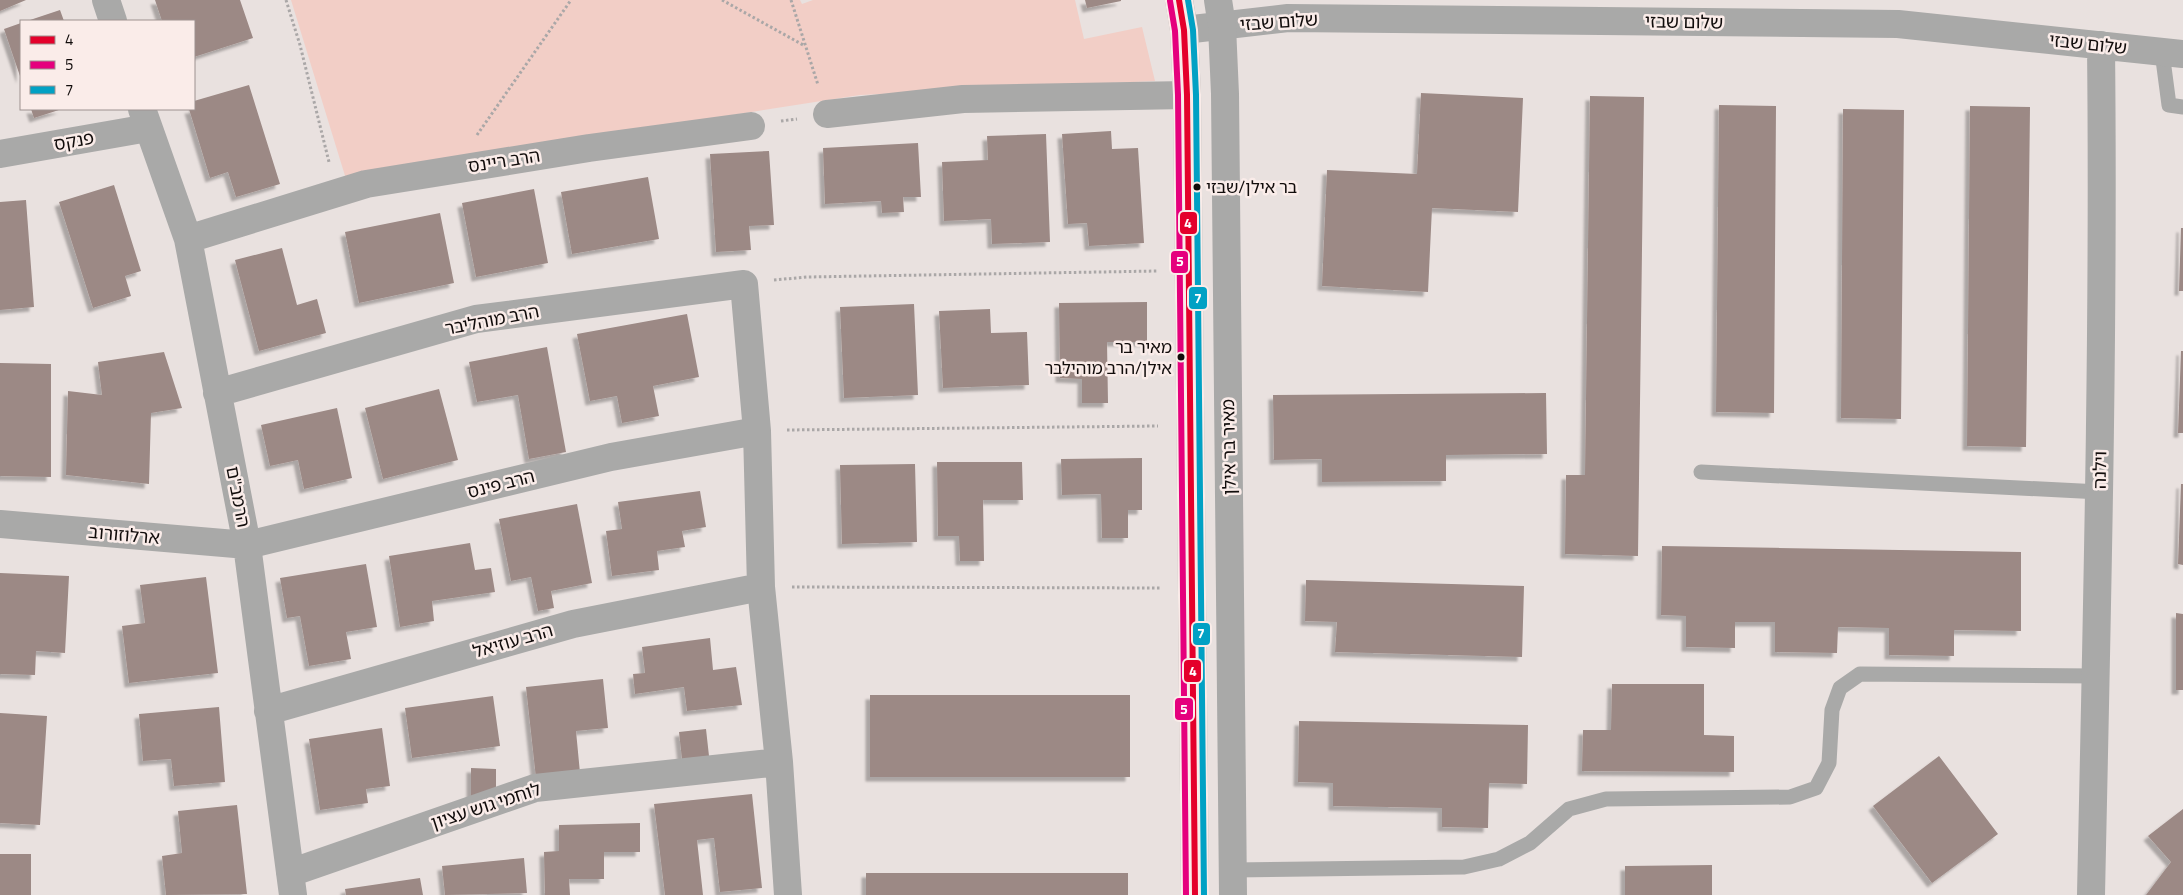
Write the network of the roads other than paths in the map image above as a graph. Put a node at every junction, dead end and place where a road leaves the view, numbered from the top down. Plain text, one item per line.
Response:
1 (106, 0) edge
2 (1179, 0) edge
3 (1220, 13) edge
4 (113, 20) edge
5 (1184, 30) junction
6 (2101, 45) junction
7 (2173, 53) edge
8 (1187, 94) junction
9 (2183, 107) edge
10 (827, 114) road end
11 (145, 118) edge
12 (751, 126) road end
13 (0, 154) edge
14 (188, 239) junction
15 (217, 393) junction
16 (756, 431) junction
17 (1701, 472) dead end
18 (2100, 492) junction
19 (0, 524) edge
20 (248, 546) junction
21 (761, 587) junction
22 (2096, 676) junction
23 (268, 711) junction
24 (778, 762) junction
25 (1233, 882) edge
26 (292, 884) edge
27 (788, 895) edge
28 (1195, 895) edge
29 (2091, 895) edge

1 - 4 street
2 - 5 street
3 - 5 street, שלום שבזי
3 - 6 street, שלום שבזי
3 - 25 street, מאיר בר אילן
5 - 8 street
6 - 7 street, שלום שבזי
6 - 18 street, וילנה
7 - 9 lane
8 - 10 street
8 - 28 street
11 - 13 street, פנקס
11 - 14 street, הרמב"ם
12 - 14 street, הרב ריינס
14 - 15 street, הרמב"ם
15 - 16 street, הרב מוהליבר
15 - 20 street, הרמב"ם
16 - 20 street, הרב פינס
16 - 21 street
17 - 18 lane
18 - 22 street, וילנה
19 - 20 street, ארלוזורוב
20 - 23 street, הרמב"ם
21 - 23 street, הרב עוזיאל
21 - 24 street
22 - 25 lane
22 - 29 street, וילנה
23 - 26 street, הרמב"ם
24 - 26 street, לוחמי גוש עציון
24 - 27 street

